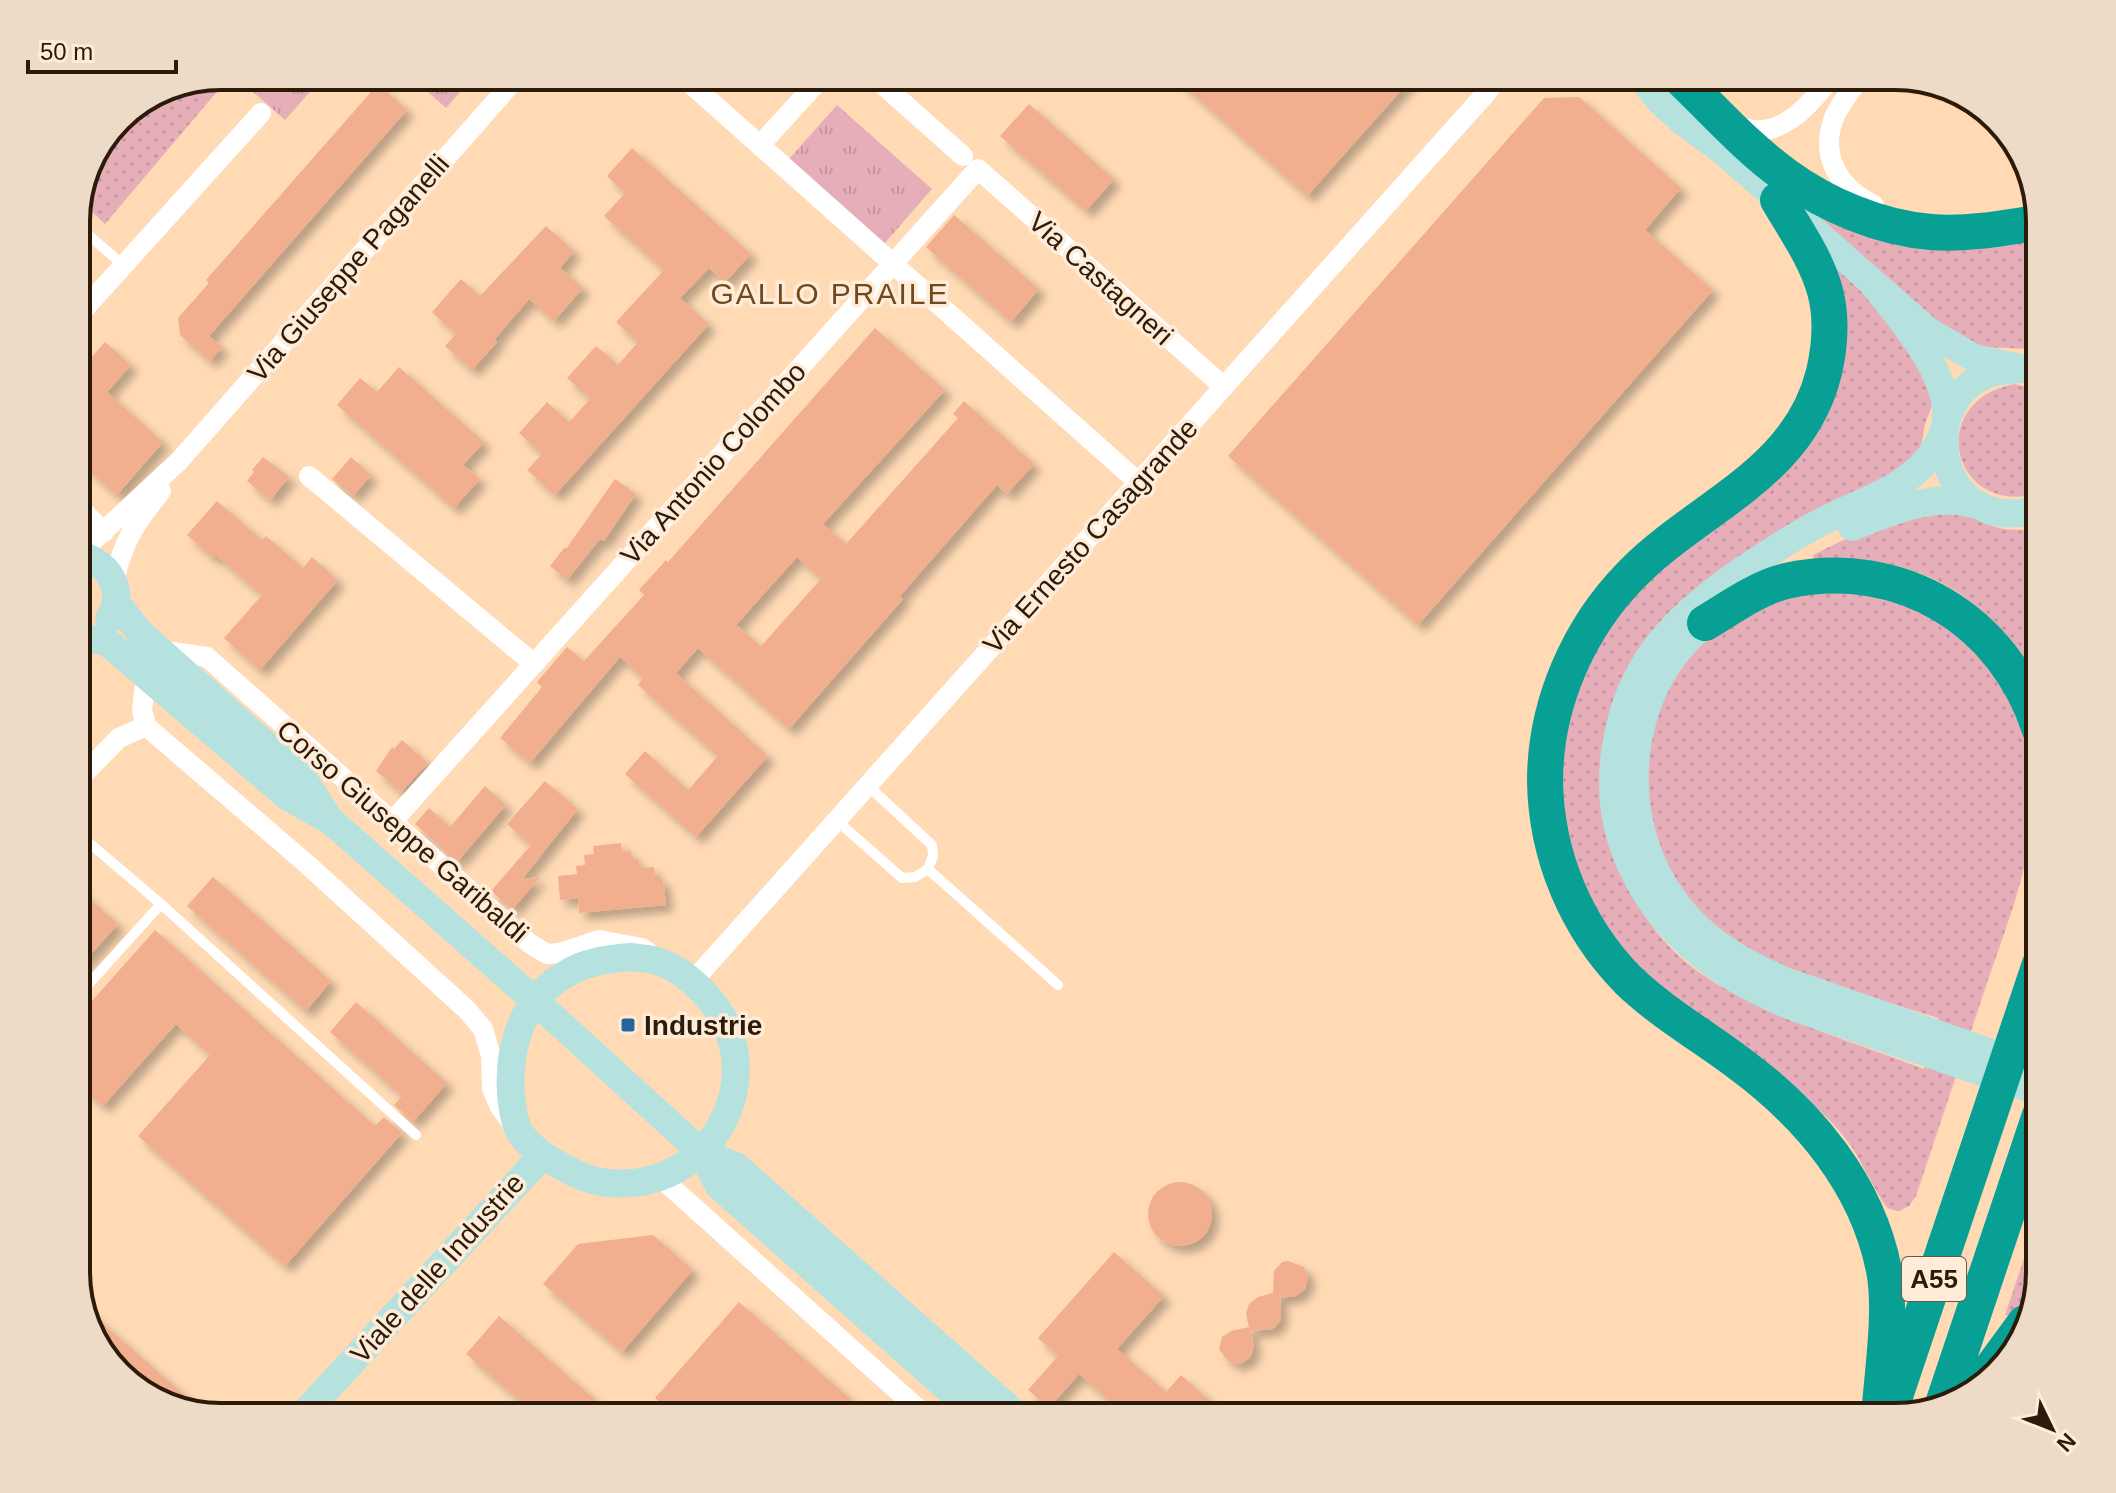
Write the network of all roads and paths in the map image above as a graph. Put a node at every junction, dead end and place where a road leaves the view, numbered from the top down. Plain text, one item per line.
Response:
1 (506, 90) edge
2 (698, 90) edge
3 (810, 90) edge
4 (889, 90) edge
5 (1487, 90) edge
6 (1651, 90) edge
7 (1683, 90) edge
8 (1689, 90) edge
9 (1820, 90) edge
10 (1853, 90) edge
11 (261, 113) dead end
12 (1721, 133) junction
13 (760, 145) junction
14 (970, 162) junction
15 (1778, 200) junction
16 (2024, 224) edge
17 (90, 236) edge
18 (892, 263) junction
19 (123, 265) junction
20 (1874, 285) junction
21 (90, 302) edge
22 (2026, 370) edge
23 (2026, 371) edge
24 (1224, 387) junction
25 (1944, 431) junction
26 (179, 461) junction
27 (309, 476) dead end
28 (1138, 482) junction
29 (1981, 506) junction
30 (2026, 511) edge
31 (90, 518) edge
32 (104, 532) junction
33 (90, 544) edge
34 (90, 558) edge
35 (115, 591) junction
36 (1705, 623) junction
37 (90, 633) edge
38 (90, 639) edge
39 (159, 650) junction
40 (534, 664) junction
41 (146, 676) junction
42 (2026, 693) edge
43 (146, 726) junction
44 (90, 768) edge
45 (867, 785) junction
46 (836, 820) junction
47 (331, 821) junction
48 (391, 823) junction
49 (90, 842) edge
50 (928, 869) junction
51 (161, 904) junction
52 (658, 961) junction
53 (693, 981) junction
54 (90, 983) edge
55 (1058, 985) dead end
56 (534, 1000) junction
57 (2026, 1006) edge
58 (1928, 1043) junction
59 (2026, 1067) edge
60 (2026, 1086) edge
61 (520, 1133) junction
62 (416, 1135) dead end
63 (701, 1152) junction
64 (542, 1156) junction
65 (2026, 1157) edge
66 (661, 1178) junction
67 (1947, 1392) edge
68 (314, 1403) edge
69 (911, 1403) edge
70 (964, 1403) edge
71 (1003, 1403) edge
72 (1880, 1403) edge
73 (1893, 1403) edge

1 - 26 street, Via Giuseppe Paganelli
2 - 13 street
3 - 13 street
4 - 14 street, Via Castagneri
5 - 24 street, Via Ernesto Casagrande
6 - 12 street
7 - 12 street
8 - 12 highway
9 - 12 street
10 - 16 street
11 - 19 street
12 - 15 street
12 - 16 highway
13 - 18 street
14 - 18 street, Via Antonio Colombo
14 - 24 street, Via Castagneri
15 - 20 street
15 - 72 highway
17 - 19 lane
18 - 28 street
18 - 40 street, Via Antonio Colombo
19 - 21 street
20 - 22 street
20 - 25 street
23 - 25 street
24 - 28 street, Via Ernesto Casagrande
25 - 29 street
25 - 58 street
26 - 32 street, Via Giuseppe Paganelli
26 - 35 street, Via Giuseppe Paganelli
27 - 40 street
28 - 45 street, Via Ernesto Casagrande
29 - 30 street
29 - 36 street
31 - 32 street
32 - 33 street, Via Giuseppe Paganelli
34 - 35 street, Corso Giuseppe Garibaldi
35 - 37 street, Corso Giuseppe Garibaldi
35 - 39 street, Corso Giuseppe Garibaldi
36 - 42 highway
36 - 58 street
38 - 41 street, Corso Giuseppe Garibaldi
39 - 47 street, Corso Giuseppe Garibaldi
39 - 48 street, Corso Giuseppe Garibaldi
40 - 48 street, Via Antonio Colombo
41 - 43 street
41 - 47 street, Corso Giuseppe Garibaldi
43 - 44 street
43 - 61 street, Corso Giuseppe Garibaldi
45 - 46 street, Via Ernesto Casagrande
45 - 50 lane
46 - 50 lane
46 - 53 street, Via Ernesto Casagrande
47 - 56 street, Corso Giuseppe Garibaldi
48 - 52 street, Corso Giuseppe Garibaldi
49 - 51 lane
50 - 55 lane
51 - 54 lane
51 - 62 lane
52 - 53 street, Corso Giuseppe Garibaldi
52 - 56 street, Corso Giuseppe Garibaldi
53 - 63 street, Corso Giuseppe Garibaldi
56 - 61 street, Corso Giuseppe Garibaldi
56 - 63 street, Corso Giuseppe Garibaldi
57 - 73 highway, A55
58 - 59 street
58 - 60 street
61 - 64 street, Corso Giuseppe Garibaldi
63 - 66 street, Corso Giuseppe Garibaldi
63 - 70 street, Corso Giuseppe Garibaldi
63 - 71 street, Corso Giuseppe Garibaldi
64 - 66 street, Corso Giuseppe Garibaldi
64 - 68 street, Viale delle Industrie
65 - 67 highway, A55
66 - 69 street

